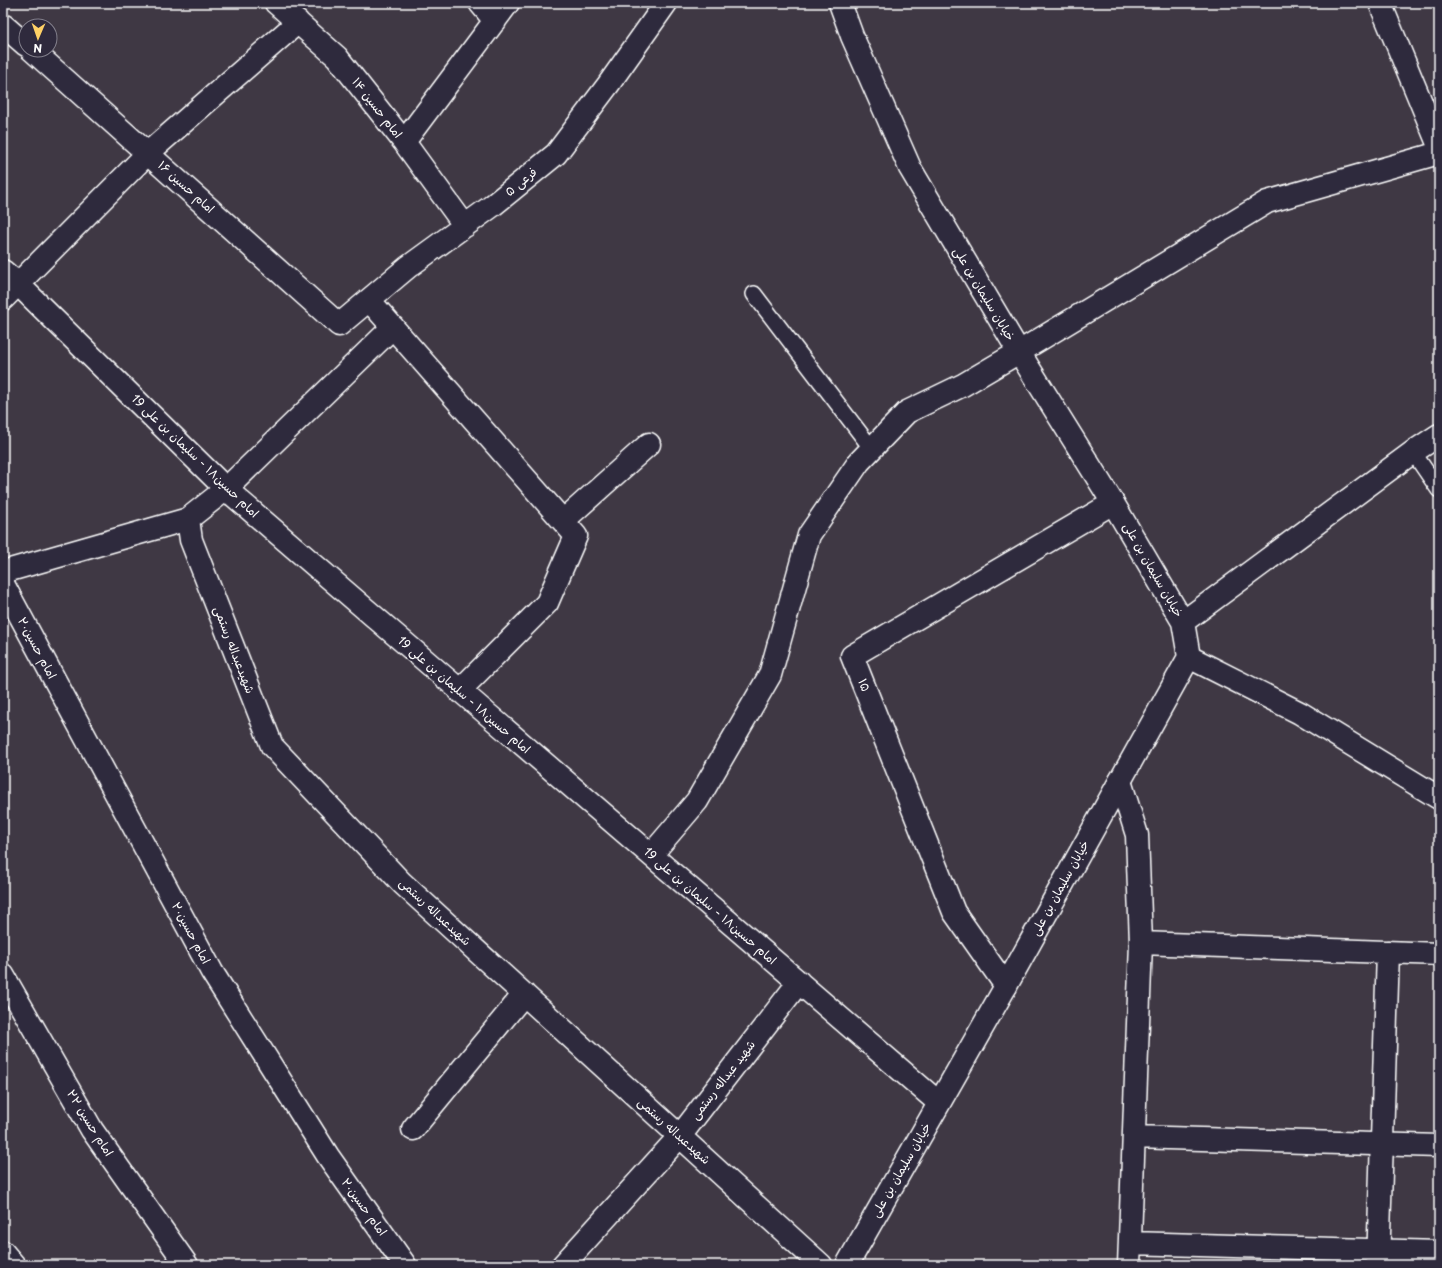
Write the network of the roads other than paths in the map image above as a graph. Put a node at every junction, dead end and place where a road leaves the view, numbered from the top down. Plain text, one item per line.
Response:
1 (276, 3) edge
2 (480, 3) edge
3 (508, 3) edge
4 (666, 3) edge
5 (840, 3) edge
6 (1380, 3) edge
7 (495, 21) junction
8 (298, 22) junction
9 (3, 25) edge
10 (18, 38) edge
11 (41, 58) edge
12 (404, 142) junction
13 (1439, 146) edge
14 (148, 153) junction
15 (1439, 153) edge
16 (465, 226) junction
17 (10, 278) edge
18 (754, 294) dead end
19 (3, 300) edge
20 (369, 300) junction
21 (339, 325) joint
22 (393, 327) junction
23 (1019, 352) junction
24 (1439, 435) edge
25 (649, 444) dead end
26 (872, 449) junction
27 (1413, 452) junction
28 (226, 489) junction
29 (1439, 490) edge
30 (1113, 503) junction
31 (188, 518) junction
32 (563, 521) junction
33 (3, 572) edge
34 (3, 584) edge
35 (1183, 622) junction
36 (1189, 657) junction
37 (459, 690) junction
38 (1120, 781) junction
39 (1439, 798) edge
40 (651, 855) junction
41 (1141, 943) junction
42 (1388, 952) junction
43 (1439, 954) edge
44 (3, 975) edge
45 (799, 982) junction
46 (1006, 986) junction
47 (524, 994) junction
48 (939, 1103) junction
49 (413, 1129) dead end
50 (680, 1136) junction
51 (1134, 1137) junction
52 (1382, 1144) junction
53 (1439, 1146) edge
54 (1130, 1242) junction
55 (3, 1252) edge
56 (1439, 1252) edge
57 (1379, 1258) edge
58 (14, 1265) edge
59 (187, 1265) edge
60 (406, 1265) edge
61 (563, 1265) edge
62 (821, 1265) edge
63 (847, 1265) edge
64 (1130, 1265) edge

1 - 8 street, امام حسین ۱۴
2 - 7 street
3 - 7 street
4 - 16 street, فرعی ۵
5 - 23 street, خیابان سلیمان بن علی
6 - 13 street
7 - 12 street
8 - 12 street, امام حسین ۱۴
8 - 14 street
9 - 10 street
11 - 14 street, امام حسین ۱۶
12 - 16 street, امام حسین ۱۴
14 - 17 street
14 - 21 street, امام حسین ۱۶
15 - 23 street
16 - 20 street, فرعی ۵
17 - 19 street
17 - 28 street, امام حسین۱۸ - سلیمان بن علی 19
18 - 26 lane
20 - 21 street, فرعی ۵
20 - 22 street
22 - 28 street
22 - 32 street
23 - 26 street
23 - 30 street, خیابان سلیمان بن علی
24 - 27 street
25 - 32 street
26 - 40 street
27 - 29 lane
27 - 35 street
28 - 31 street
28 - 37 street, امام حسین۱۸ - سلیمان بن علی 19
30 - 35 street, خیابان سلیمان بن علی
30 - 46 street, ۱۵
31 - 33 street
31 - 47 street, شهیدعبداله رستمی
32 - 37 street
34 - 60 street, امام حسین۲۰
35 - 36 street, خیابان سلیمان بن علی
36 - 38 street, خیابان سلیمان بن علی
36 - 39 street
37 - 40 street, امام حسین۱۸ - سلیمان بن علی 19
38 - 41 street
38 - 46 street, خیابان سلیمان بن علی
40 - 45 street, امام حسین۱۸ - سلیمان بن علی 19
41 - 42 street
41 - 51 street
42 - 43 street
42 - 52 street
44 - 59 street, امام حسین ۲۲
45 - 48 street, امام حسین۱۸ - سلیمان بن علی 19
45 - 50 street, شهید عبداله رستمی
46 - 48 street, خیابان سلیمان بن علی
47 - 49 street
47 - 50 street, شهیدعبداله رستمی
48 - 63 street, خیابان سلیمان بن علی
50 - 61 street, شهید عبداله رستمی
50 - 62 street, شهیدعبداله رستمی
51 - 52 street
51 - 54 street
52 - 53 street
52 - 57 street
54 - 57 street
54 - 64 street
55 - 58 street
56 - 57 street

